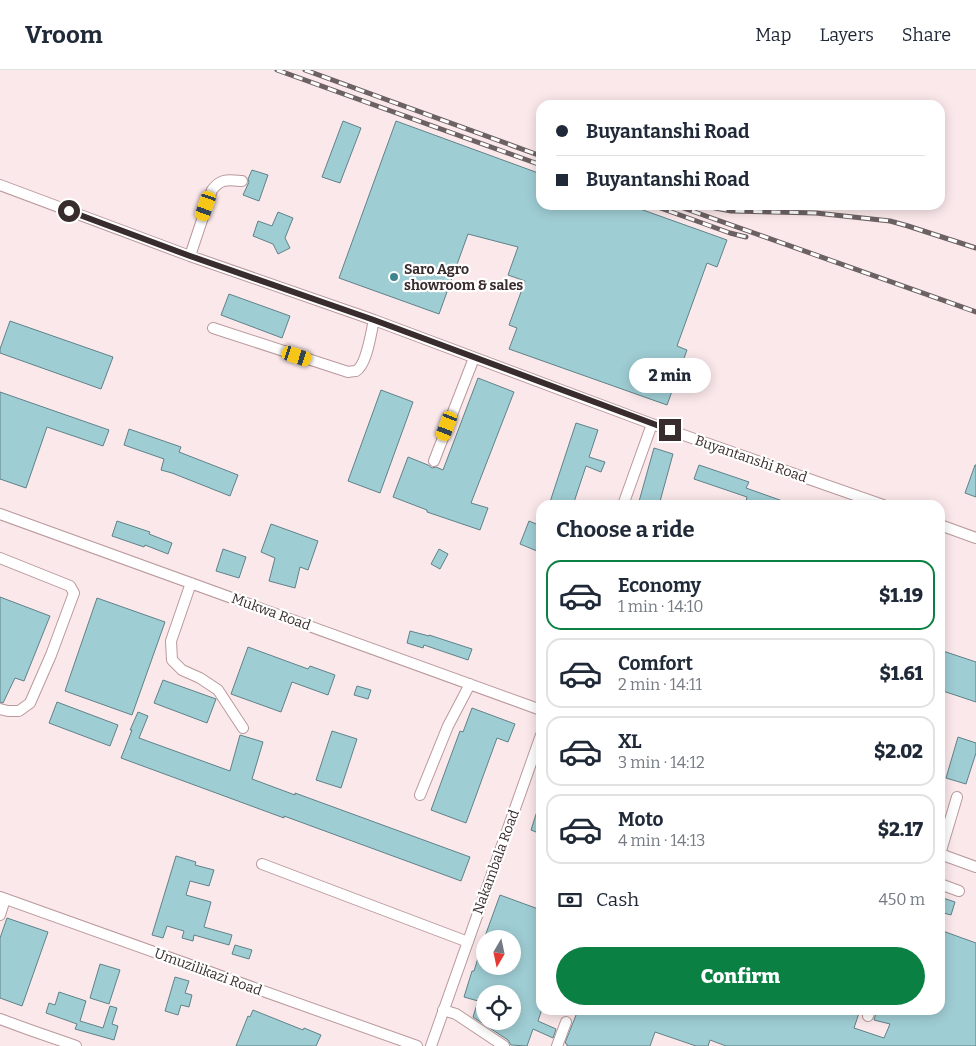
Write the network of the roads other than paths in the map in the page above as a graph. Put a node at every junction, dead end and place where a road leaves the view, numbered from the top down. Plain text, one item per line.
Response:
1 (242, 181) dead end
2 (0, 185) edge
3 (190, 256) junction
4 (374, 320) junction
5 (214, 328) dead end
6 (474, 358) junction
7 (652, 424) junction
8 (434, 461) dead end
9 (625, 500) edge
10 (868, 500) edge
11 (0, 514) edge
12 (945, 527) edge
13 (976, 538) edge
14 (0, 558) edge
15 (191, 583) junction
16 (470, 684) junction
17 (536, 708) edge
18 (0, 709) edge
19 (243, 728) dead end
20 (536, 749) edge
21 (420, 795) dead end
22 (957, 797) dead end
23 (945, 837) edge
24 (945, 856) edge
25 (262, 864) dead end
26 (976, 867) edge
27 (945, 886) edge
28 (959, 891) dead end
29 (3, 898) edge
30 (0, 915) edge
31 (468, 942) junction
32 (443, 1010) junction
33 (0, 1019) edge
34 (566, 1022) dead end
35 (76, 1046) edge
36 (417, 1046) edge
37 (430, 1046) edge
38 (504, 1046) edge
39 (556, 1046) edge

1 - 3 street
2 - 3 street, Buyantanshi Road
3 - 4 street, Buyantanshi Road
4 - 5 street
4 - 6 street, Buyantanshi Road
6 - 7 street, Buyantanshi Road
6 - 8 street
7 - 9 street
7 - 10 street, Buyantanshi Road
11 - 15 street, Mukwa Road
12 - 13 street
14 - 18 street
15 - 16 street, Mukwa Road
15 - 19 street
16 - 17 street, Mukwa Road
16 - 21 street
20 - 31 street, Nakambala Road
22 - 23 street
24 - 26 street
25 - 31 street
27 - 28 street
29 - 30 street
29 - 36 street, Umuzilikazi Road
31 - 32 street, Nakambala Road
32 - 37 street, Nakambala Road
32 - 38 street
33 - 35 street
34 - 39 street

